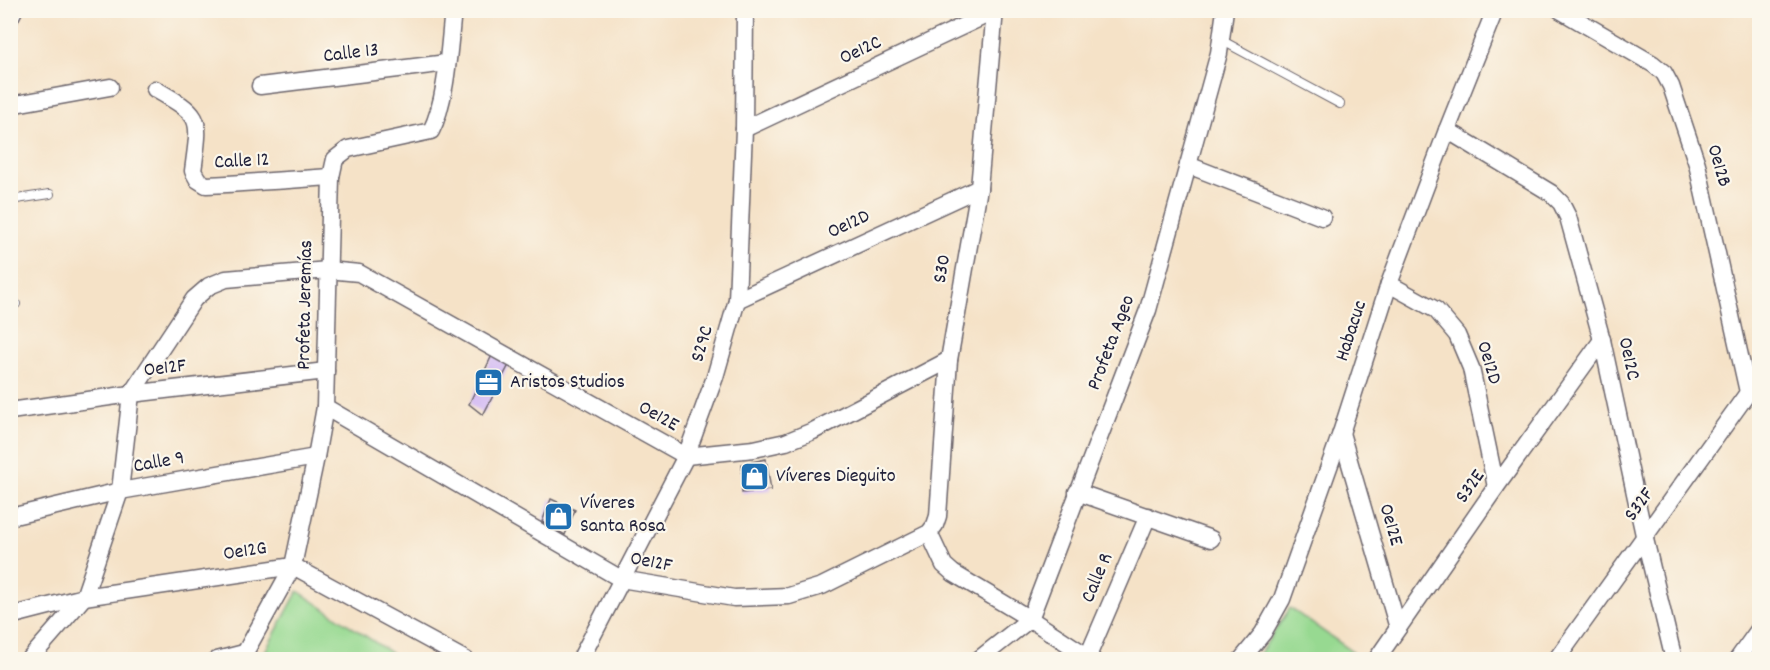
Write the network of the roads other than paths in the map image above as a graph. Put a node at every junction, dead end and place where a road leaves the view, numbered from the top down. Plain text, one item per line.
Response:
1 (14, 10) edge
2 (453, 10) edge
3 (745, 10) edge
4 (1225, 10) edge
5 (1495, 10) edge
6 (1560, 10) edge
7 (995, 11) edge
8 (10, 18) edge
9 (1221, 40) junction
10 (447, 63) junction
11 (261, 86) dead end
12 (110, 87) dead end
13 (155, 89) dead end
14 (1340, 104) dead end
15 (10, 105) edge
16 (744, 129) junction
17 (1447, 130) junction
18 (1188, 165) junction
19 (331, 177) junction
20 (979, 188) junction
21 (50, 194) dead end
22 (10, 200) edge
23 (1322, 217) dead end
24 (328, 270) junction
25 (1389, 284) junction
26 (738, 300) junction
27 (1602, 340) junction
28 (949, 360) junction
29 (326, 371) junction
30 (1760, 376) edge
31 (1748, 392) junction
32 (131, 394) junction
33 (325, 407) junction
34 (10, 411) edge
35 (1341, 433) junction
36 (686, 456) junction
37 (316, 457) junction
38 (1496, 487) junction
39 (120, 491) junction
40 (1077, 492) junction
41 (1148, 516) junction
42 (10, 517) edge
43 (929, 533) junction
44 (1644, 535) junction
45 (1211, 539) dead end
46 (293, 566) junction
47 (621, 579) junction
48 (84, 597) junction
49 (10, 616) edge
50 (1030, 619) junction
51 (1398, 628) junction
52 (1760, 628) edge
53 (1081, 656) edge
54 (242, 657) edge
55 (29, 660) edge
56 (217, 660) edge
57 (466, 660) edge
58 (580, 660) edge
59 (978, 660) edge
60 (1241, 660) edge
61 (1376, 660) edge
62 (1557, 660) edge
63 (1674, 660) edge
64 (1737, 660) edge

1 - 8 street
2 - 10 street, Profeta Jeremías
3 - 16 street, S29C
4 - 9 street, Profeta Ageo
5 - 17 street, Habacuc
6 - 31 street, Oe12B
7 - 16 street, Oe12C
7 - 20 street, S30
9 - 14 lane
9 - 18 street, Profeta Ageo
10 - 11 street, Calle 13
10 - 19 street, Profeta Jeremías
12 - 15 street
13 - 19 street, Calle 12
16 - 26 street, S29C
17 - 25 street, Habacuc
17 - 27 street, Oe12C
18 - 23 street
18 - 40 street, Profeta Ageo
19 - 24 street, Profeta Jeremías
20 - 26 street, Oe12D
20 - 28 street, S30
21 - 22 lane
24 - 29 street, Profeta Jeremías
24 - 32 street, Oe12E
24 - 36 street, Oe12E
25 - 35 street, Habacuc
25 - 38 street, Oe12D
26 - 36 street, S29C
27 - 38 street, S32E
27 - 44 street, Oe12C
28 - 36 street, Oe12E
28 - 43 street, S30
29 - 32 street, Oe12F
29 - 33 street, Profeta Jeremías
30 - 31 street, S32F
31 - 44 street, S32F
32 - 34 street, Oe12F
32 - 39 street
33 - 37 street, Profeta Jeremías
33 - 47 street, Oe12F
35 - 51 street, Oe12E
35 - 60 street, Habacuc
36 - 47 street, S29C
37 - 39 street, Calle 9
37 - 46 street, Profeta Jeremías
38 - 51 street, S32E
39 - 42 street, Calle 9
39 - 48 street
40 - 41 street
40 - 50 street, Profeta Ageo
41 - 45 street
41 - 53 street, Calle R
43 - 47 street, Oe12F
43 - 50 street
44 - 62 street, S32F
44 - 63 street, Oe12C
46 - 48 street, Oe12G
46 - 54 street, Profeta Jeremías
46 - 57 street, Oe12G
47 - 58 street, S29C
48 - 49 street, Oe12G
48 - 55 street
50 - 53 street
50 - 59 street
51 - 61 street, S32E
52 - 64 street
54 - 56 street

